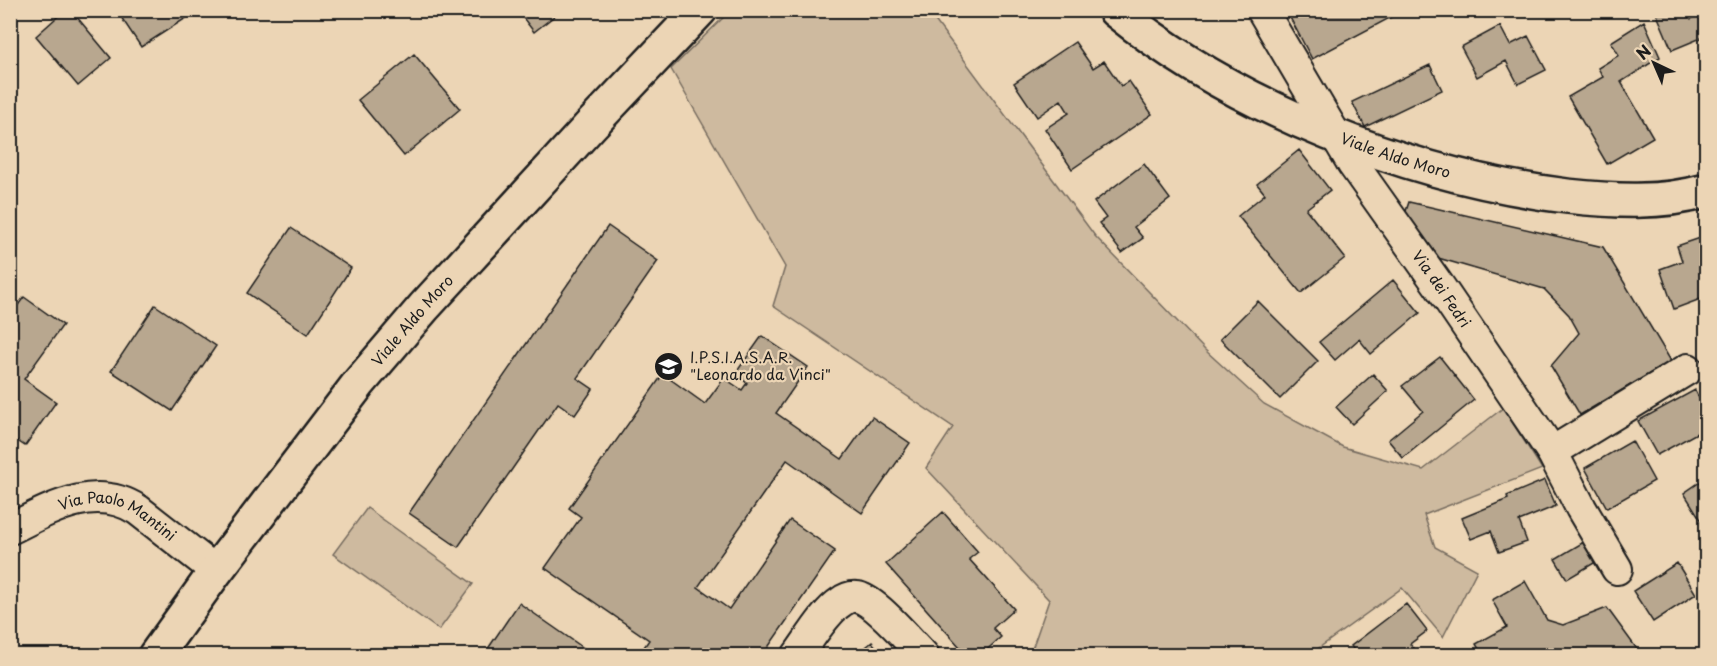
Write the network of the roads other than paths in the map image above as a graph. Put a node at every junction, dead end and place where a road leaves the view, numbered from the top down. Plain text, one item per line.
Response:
1 (1115, 10) edge
2 (1262, 10) edge
3 (698, 11) edge
4 (1335, 134) junction
5 (1707, 191) edge
6 (1688, 369) dead end
7 (1552, 452) junction
8 (10, 529) edge
9 (1617, 569) dead end
10 (216, 571) junction
11 (155, 656) edge
12 (797, 656) edge
13 (924, 656) edge

1 - 4 street, Viale Aldo Moro
2 - 4 street, Via dei Fedri
3 - 10 street, Viale Aldo Moro
4 - 5 street, Viale Aldo Moro
4 - 7 street, Via dei Fedri
6 - 7 street
7 - 9 street, Via dei Fedri
8 - 10 street, Via Paolo Mantini
10 - 11 street, Viale Aldo Moro
12 - 13 street

